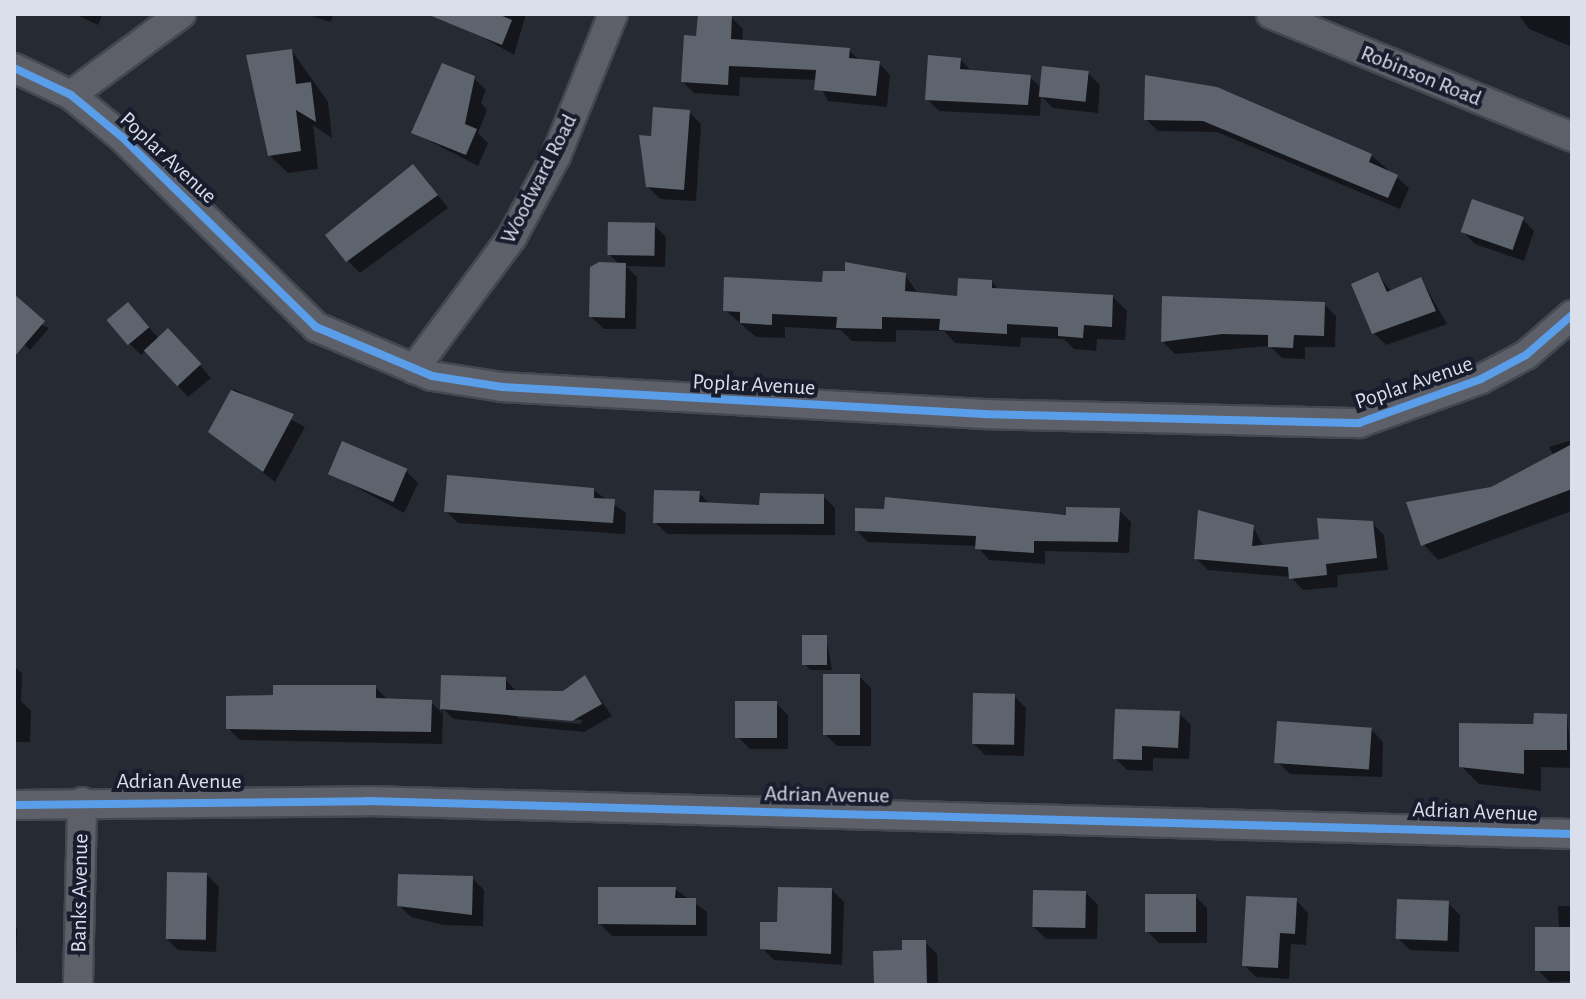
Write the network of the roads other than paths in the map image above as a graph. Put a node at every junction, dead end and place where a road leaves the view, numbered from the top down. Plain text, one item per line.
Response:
1 (181, 14) edge
2 (613, 14) edge
3 (1271, 14) edge
4 (14, 68) edge
5 (71, 95) junction
6 (1572, 137) edge
7 (1572, 315) edge
8 (414, 369) junction
9 (82, 802) junction
10 (14, 805) edge
11 (1572, 834) edge
12 (78, 985) edge

1 - 5 street
2 - 8 street, Woodward Road
3 - 6 street, Robinson Road
4 - 5 street, Poplar Avenue
5 - 8 street, Poplar Avenue
7 - 8 street, Poplar Avenue
9 - 10 street, Adrian Avenue
9 - 11 street, Adrian Avenue
9 - 12 street, Banks Avenue

